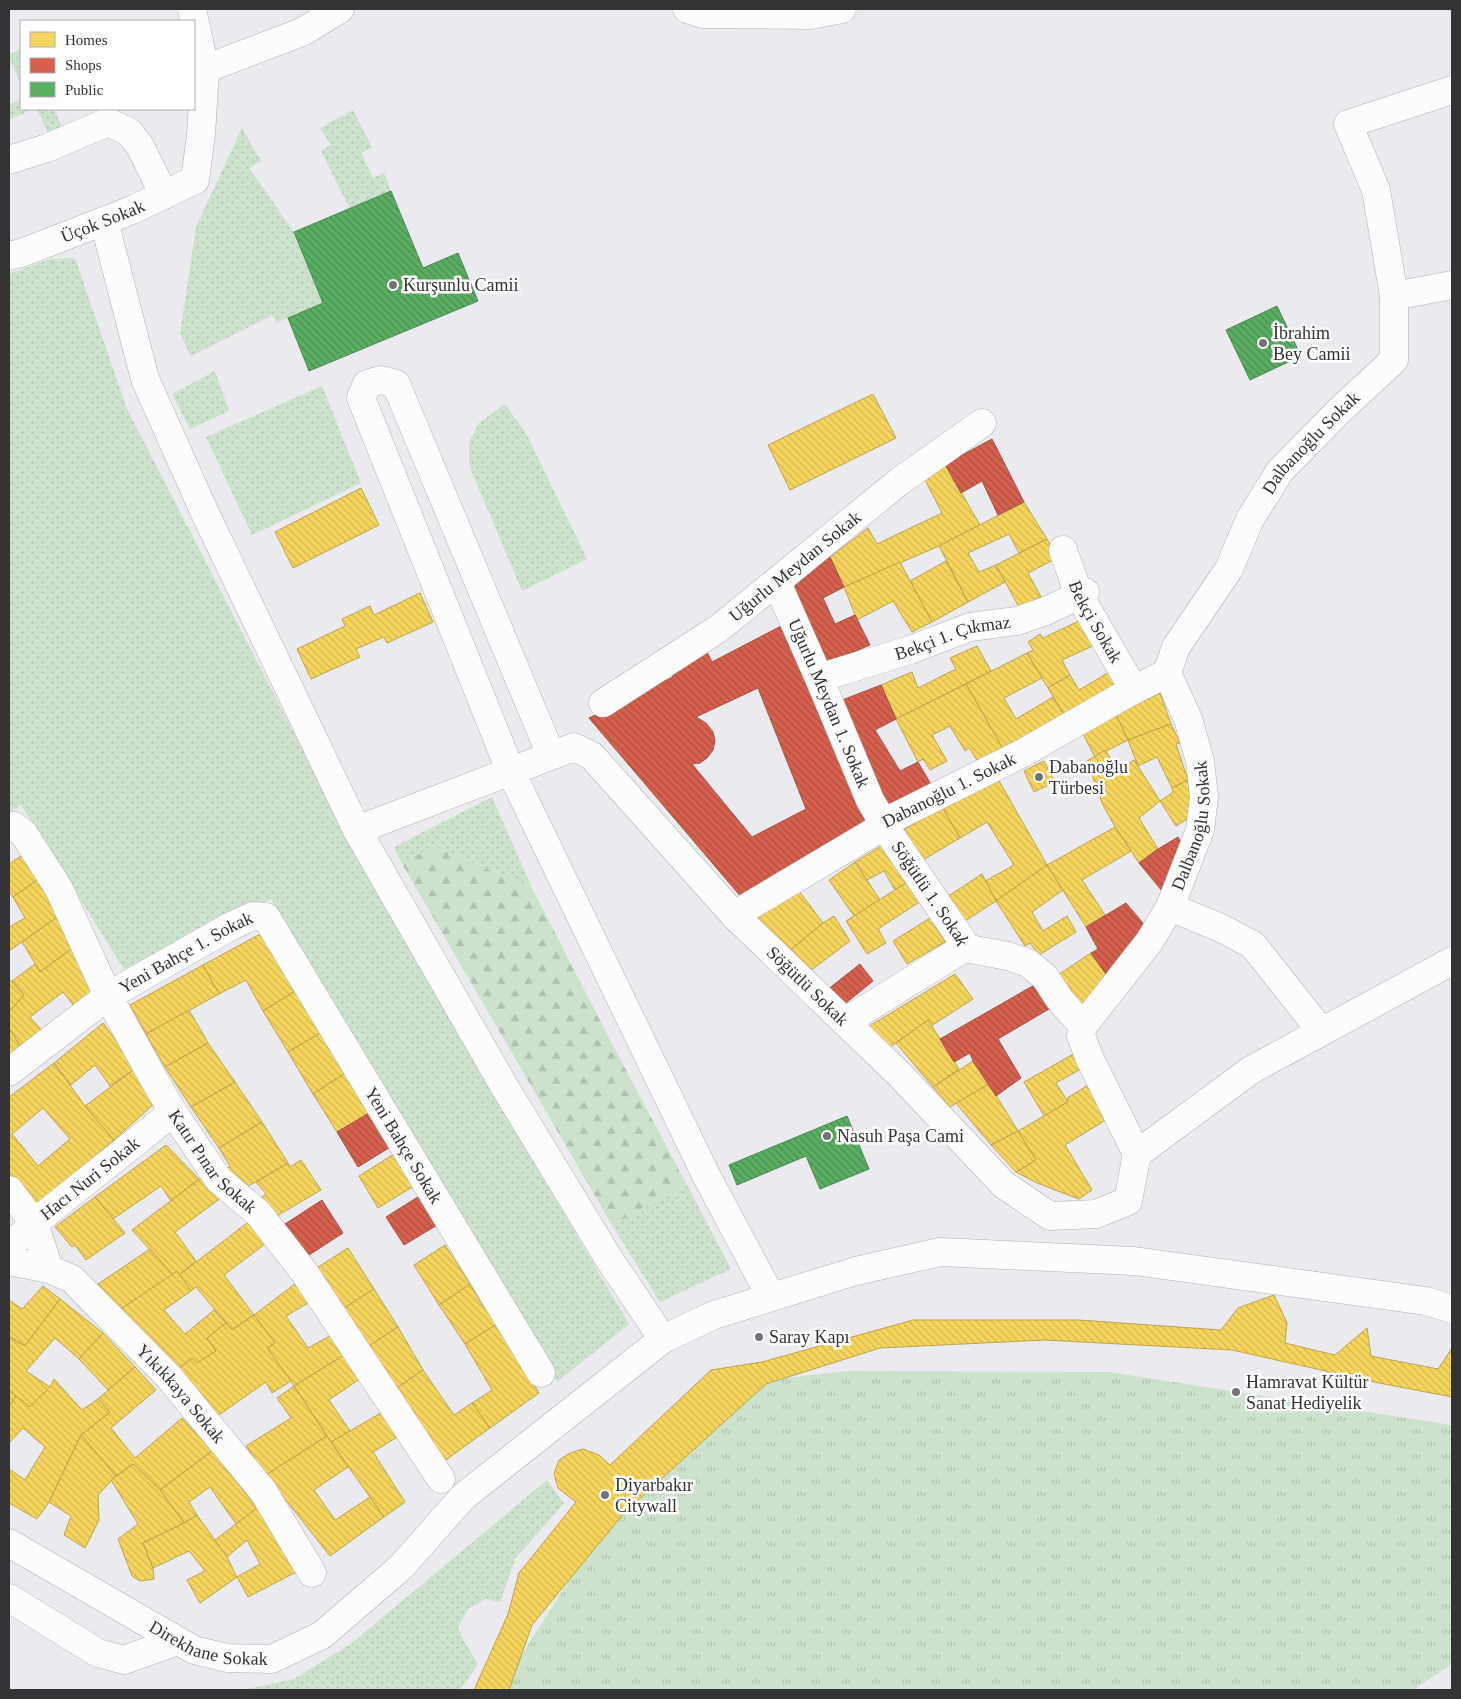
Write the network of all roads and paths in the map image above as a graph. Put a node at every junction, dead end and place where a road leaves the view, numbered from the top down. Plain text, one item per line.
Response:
1 (340, 9) edge
2 (687, 9) edge
3 (842, 9) edge
4 (195, 23) edge
5 (205, 69) junction
6 (1452, 90) edge
7 (9, 160) edge
8 (164, 195) junction
9 (104, 221) junction
10 (9, 256) edge
11 (1452, 285) edge
12 (1394, 296) junction
13 (982, 423) dead end
14 (1063, 550) dead end
15 (777, 583) junction
16 (1082, 594) junction
17 (1167, 673) junction
18 (819, 678) junction
19 (1134, 690) junction
20 (603, 703) dead end
21 (563, 751) junction
22 (510, 770) junction
23 (883, 822) junction
24 (11, 827) edge
25 (357, 830) junction
26 (1170, 907) junction
27 (734, 915) junction
28 (266, 917) joint
29 (964, 948) junction
30 (1452, 961) edge
31 (108, 996) junction
32 (845, 1022) junction
33 (1083, 1026) junction
34 (1321, 1031) junction
35 (9, 1072) edge
36 (173, 1112) junction
37 (1137, 1154) junction
38 (9, 1190) edge
39 (34, 1223) junction
40 (9, 1247) edge
41 (9, 1261) edge
42 (50, 1268) junction
43 (771, 1297) junction
44 (1452, 1309) edge
45 (663, 1340) junction
46 (541, 1373) dead end
47 (441, 1479) dead end
48 (9, 1543) edge
49 (312, 1573) dead end
50 (9, 1598) edge
51 (177, 1641) junction

1 - 5 street
2 - 3 street
4 - 5 street
5 - 8 street, Üçok Sokak
6 - 12 street
7 - 8 street
8 - 9 street, Üçok Sokak
9 - 10 street, Üçok Sokak
9 - 25 street
11 - 12 street
12 - 17 street, Dalbanoğlu Sokak
13 - 15 street, Uğurlu Meydan Sokak
14 - 16 street, Bekçi Sokak
15 - 18 street, Uğurlu Meydan 1. Sokak
15 - 20 street, Uğurlu Meydan Sokak
16 - 18 street, Bekçi 1. Çıkmaz
16 - 19 street, Bekçi Sokak
17 - 19 street, Dabanoğlu 1. Sokak
17 - 26 street, Dalbanoğlu Sokak
18 - 23 street, Uğurlu Meydan 1. Sokak
19 - 23 street, Dabanoğlu 1. Sokak
21 - 22 street
21 - 22 street
21 - 27 street, Söğütlü Sokak
22 - 25 street
22 - 43 street
23 - 27 street, Dabanoğlu 1. Sokak
23 - 29 street, Söğütlü 1. Sokak
24 - 31 street, Katır Pınar Sokak
25 - 45 street
26 - 33 street, Dalbanoğlu Sokak
26 - 34 street
27 - 32 street, Söğütlü Sokak
28 - 31 street, Yeni Bahçe 1. Sokak
28 - 46 street, Yeni Bahçe Sokak
29 - 32 street, Söğütlü 1. Sokak
29 - 33 street
30 - 34 street
31 - 35 street, Yeni Bahçe 1. Sokak
31 - 36 street, Katır Pınar Sokak
32 - 37 street, Söğütlü Sokak
33 - 37 street
34 - 37 street
36 - 39 street, Hacı Nuri Sokak
36 - 47 street, Katır Pınar Sokak
38 - 39 street
39 - 40 street, Hacı Nuri Sokak
39 - 42 street
41 - 42 street, Yıkıkkaya Sokak
42 - 49 street, Yıkıkkaya Sokak
43 - 44 street, Direkhane Sokak
43 - 45 street, Direkhane Sokak
45 - 51 street, Direkhane Sokak
48 - 51 street, Direkhane Sokak
50 - 51 street

